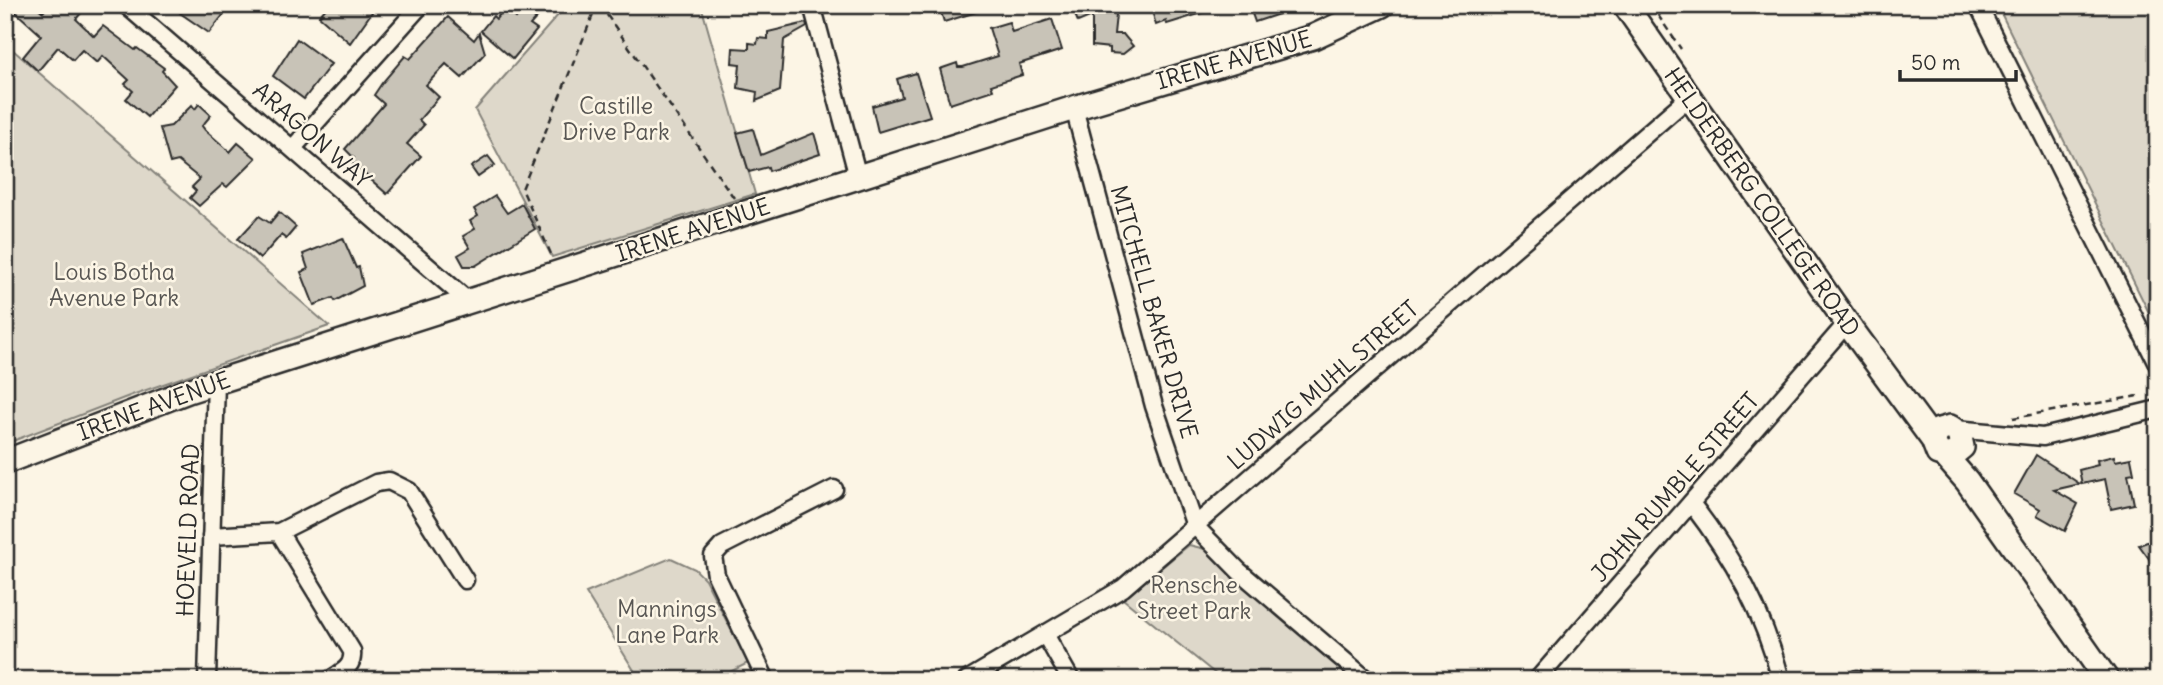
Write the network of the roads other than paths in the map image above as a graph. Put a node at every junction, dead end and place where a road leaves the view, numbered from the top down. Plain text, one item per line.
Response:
1 (421, 5) edge
2 (812, 5) edge
3 (1382, 5) edge
4 (1625, 5) edge
5 (1978, 5) edge
6 (131, 7) edge
7 (1689, 97) junction
8 (1074, 108) junction
9 (293, 148) junction
10 (858, 177) junction
11 (468, 301) junction
12 (1847, 323) junction
13 (2158, 365) edge
14 (216, 382) junction
15 (2158, 409) edge
16 (1950, 441) junction
17 (5, 462) edge
18 (834, 489) dead end
19 (1690, 503) junction
20 (1195, 526) junction
21 (279, 532) junction
22 (211, 536) junction
23 (465, 580) dead end
24 (1046, 636) junction
25 (207, 680) edge
26 (330, 680) edge
27 (766, 680) edge
28 (967, 680) edge
29 (1071, 680) edge
30 (1367, 680) edge
31 (1537, 680) edge
32 (1781, 680) edge
33 (2107, 680) edge

1 - 9 street
2 - 10 street
3 - 8 street, IRENE AVENUE
4 - 7 street, HELDERBERG COLLEGE ROAD
5 - 13 street
6 - 9 street, ARAGON WAY
7 - 12 street, HELDERBERG COLLEGE ROAD
7 - 20 street, LUDWIG MUHL STREET
8 - 10 street, IRENE AVENUE
8 - 20 street, MITCHELL BAKER DRIVE
9 - 11 street, ARAGON WAY
10 - 11 street, IRENE AVENUE
11 - 14 street, IRENE AVENUE
12 - 16 street, HELDERBERG COLLEGE ROAD
12 - 19 street, JOHN RUMBLE STREET
14 - 17 street, IRENE AVENUE
14 - 22 street, HOEVELD ROAD
15 - 16 street
16 - 33 street, HELDERBERG COLLEGE ROAD
18 - 27 street
19 - 31 street, JOHN RUMBLE STREET
19 - 32 street
20 - 24 street, LUDWIG MUHL STREET
20 - 30 street
21 - 22 street
21 - 23 street
21 - 26 street
22 - 25 street, HOEVELD ROAD
24 - 28 street, LUDWIG MUHL STREET
24 - 29 street

